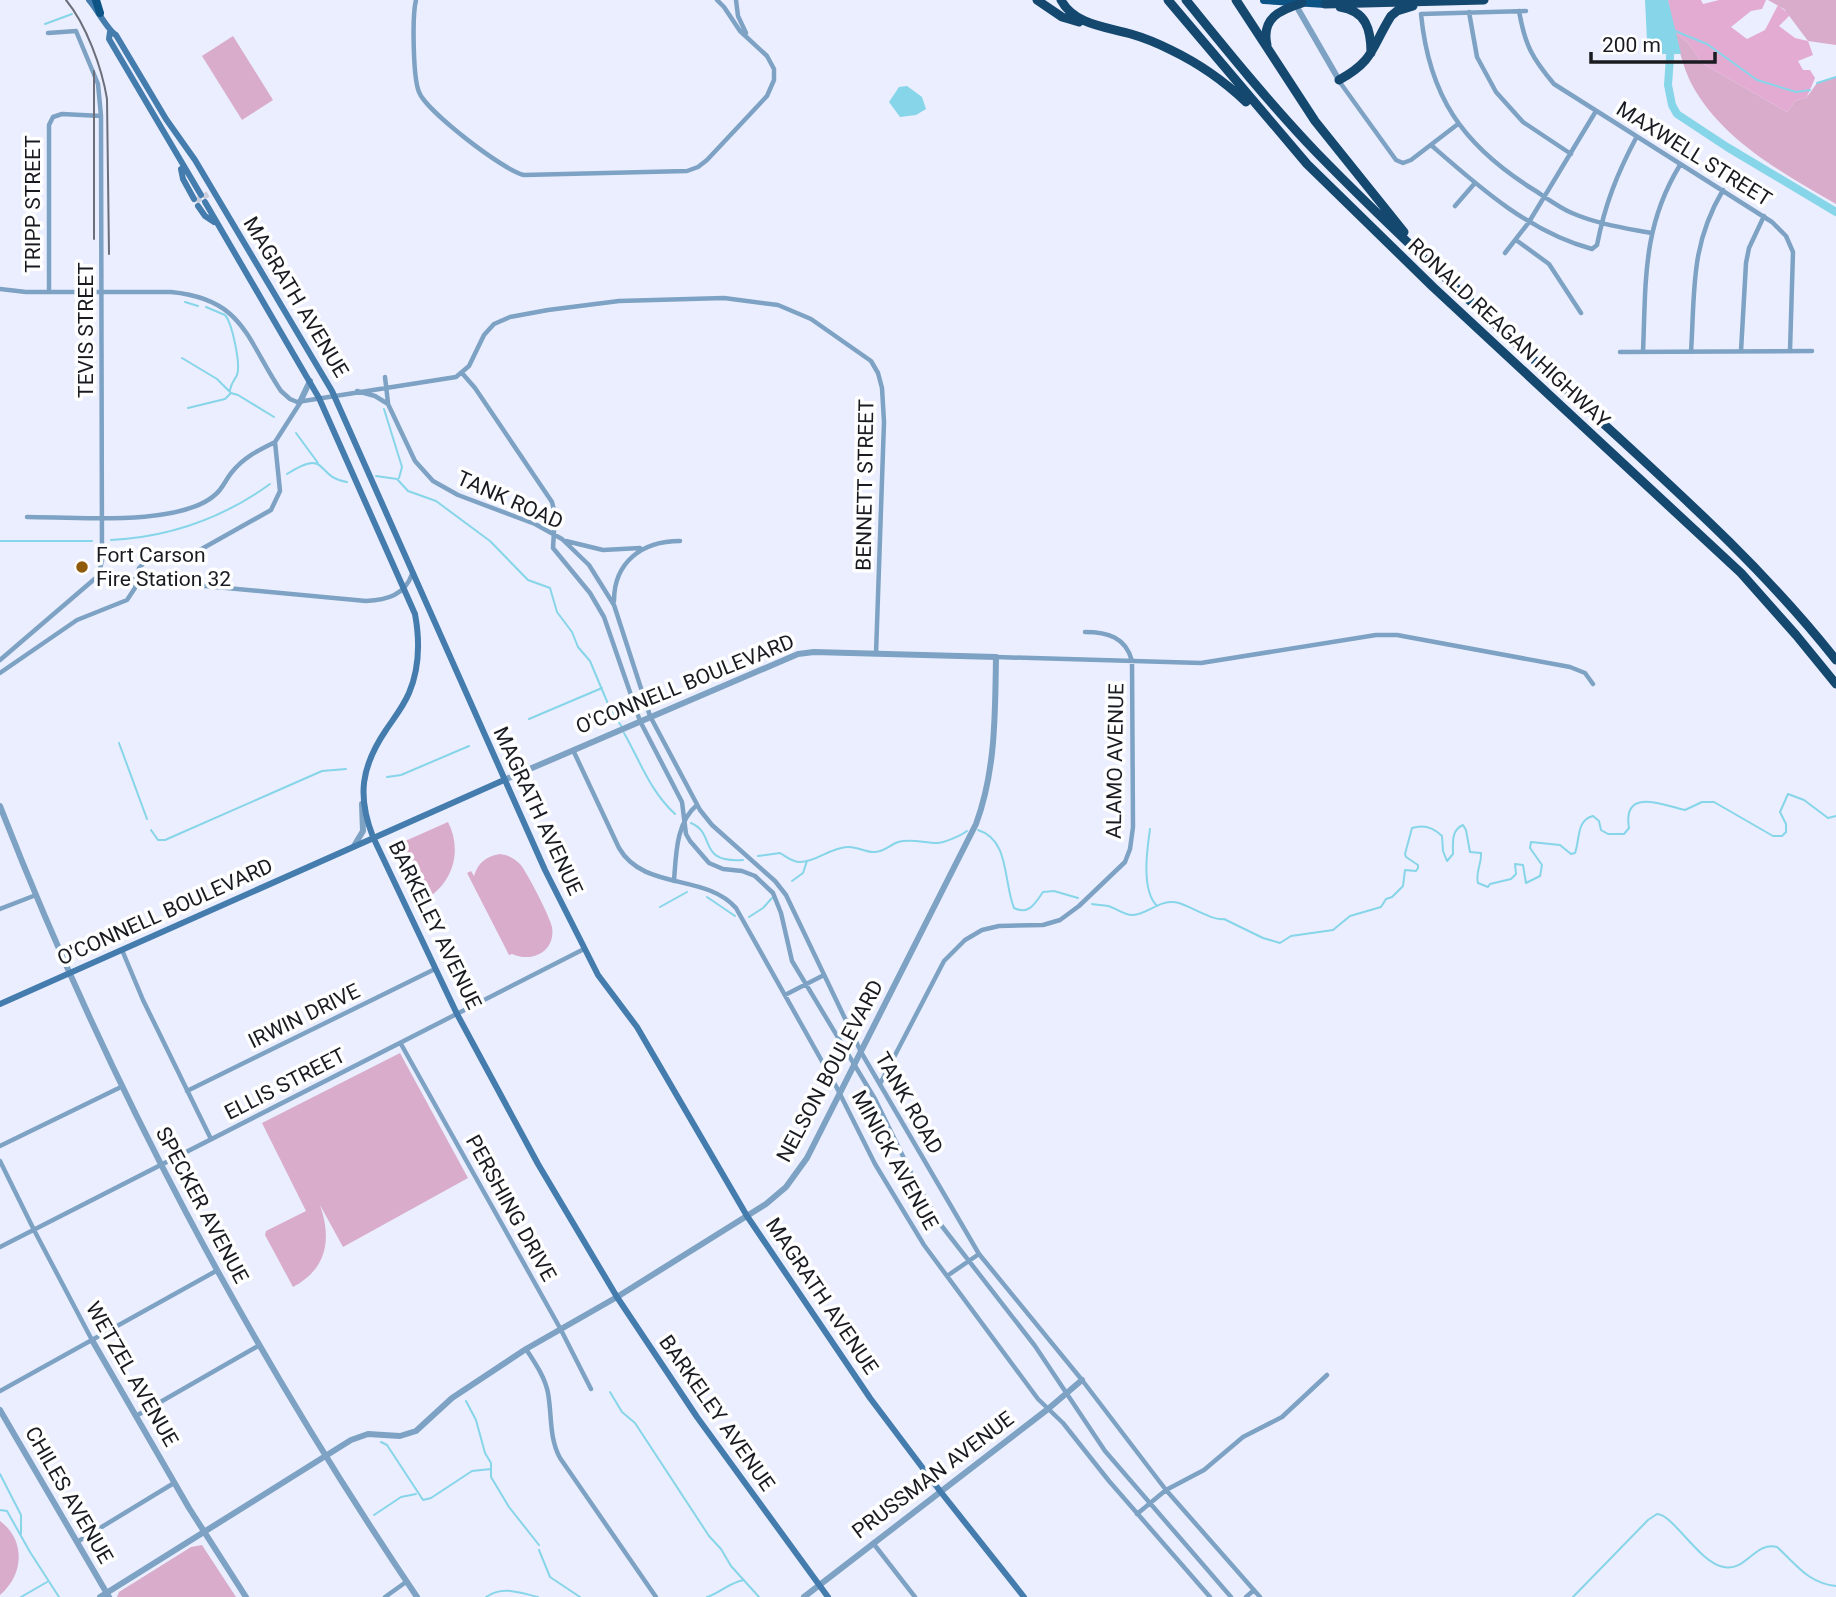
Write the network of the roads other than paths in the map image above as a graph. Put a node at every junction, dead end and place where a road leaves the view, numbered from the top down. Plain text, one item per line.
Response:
1 (89, 0) edge
2 (96, 0) edge
3 (416, 0) edge
4 (717, 0) edge
5 (736, 0) edge
6 (1037, 0) edge
7 (1061, 0) edge
8 (1168, 0) edge
9 (1186, 0) edge
10 (1236, 0) edge
11 (1264, 0) edge
12 (1484, 0) edge
13 (1443, 1) edge
14 (1297, 2) edge
15 (1325, 4) junction
16 (1469, 12) junction
17 (100, 13) junction
18 (1095, 24) junction
19 (110, 32) junction
20 (48, 33) dead end
21 (751, 40) junction
22 (1268, 50) junction
23 (1371, 55) junction
24 (1339, 80) junction
25 (1596, 111) junction
26 (101, 117) junction
27 (1458, 124) junction
28 (1636, 138) junction
29 (1286, 141) junction
30 (1431, 145) junction
31 (1571, 154) junction
32 (179, 158) junction
33 (1680, 165) junction
34 (1475, 183) junction
35 (1723, 190) junction
36 (1544, 196) junction
37 (201, 200) junction
38 (1455, 206) dead end
39 (1763, 216) junction
40 (1529, 222) junction
41 (1602, 222) junction
42 (217, 224) junction
43 (1651, 233) junction
44 (1516, 240) junction
45 (1420, 253) junction
46 (1505, 253) dead end
47 (0, 289) edge
48 (49, 292) junction
49 (102, 292) junction
50 (1581, 313) dead end
51 (1741, 351) junction
52 (1790, 351) junction
53 (1812, 351) dead end
54 (1620, 352) dead end
55 (1643, 352) junction
56 (1691, 352) junction
57 (462, 373) junction
58 (384, 377) dead end
59 (310, 381) junction
60 (386, 387) junction
61 (357, 391) junction
62 (334, 395) junction
63 (319, 398) junction
64 (300, 402) junction
65 (388, 404) junction
66 (275, 442) junction
67 (27, 517) dead end
68 (101, 517) junction
69 (553, 534) junction
70 (562, 539) junction
71 (680, 541) dead end
72 (645, 547) junction
73 (412, 573) junction
74 (98, 576) junction
75 (136, 579) junction
76 (405, 589) junction
77 (614, 605) junction
78 (1085, 632) dead end
79 (876, 654) junction
80 (996, 657) junction
81 (0, 660) edge
82 (1836, 660) edge
83 (1132, 661) junction
84 (0, 673) edge
85 (1593, 684) dead end
86 (1836, 684) edge
87 (650, 716) junction
88 (640, 720) junction
89 (572, 750) junction
90 (504, 780) junction
91 (363, 799) junction
92 (696, 805) junction
93 (0, 806) edge
94 (685, 819) junction
95 (373, 837) junction
96 (353, 846) junction
97 (674, 881) junction
98 (36, 895) junction
99 (0, 909) edge
100 (584, 949) junction
101 (122, 950) junction
102 (435, 969) junction
103 (69, 973) junction
104 (824, 975) junction
105 (806, 985) junction
106 (785, 995) junction
107 (0, 1004) edge
108 (457, 1014) junction
109 (401, 1044) junction
110 (861, 1052) junction
111 (855, 1065) junction
112 (880, 1084) junction
113 (121, 1087) junction
114 (187, 1091) junction
115 (840, 1094) junction
116 (211, 1139) junction
117 (0, 1146) edge
118 (0, 1161) edge
119 (160, 1165) junction
120 (747, 1216) junction
121 (34, 1230) junction
122 (0, 1247) edge
123 (979, 1254) junction
124 (970, 1261) junction
125 (216, 1271) junction
126 (947, 1276) junction
127 (617, 1297) junction
128 (560, 1328) junction
129 (92, 1340) junction
130 (258, 1346) junction
131 (526, 1349) junction
132 (1327, 1375) dead end
133 (1082, 1380) junction
134 (591, 1390) dead end
135 (0, 1391) edge
136 (1067, 1393) junction
137 (1048, 1409) junction
138 (0, 1410) edge
139 (135, 1417) junction
140 (325, 1457) junction
141 (174, 1483) junction
142 (1166, 1490) junction
143 (940, 1491) junction
144 (1151, 1503) junction
145 (1137, 1514) junction
146 (204, 1532) junction
147 (77, 1543) junction
148 (873, 1543) junction
149 (406, 1582) junction
150 (819, 1585) junction
151 (1254, 1590) junction
152 (105, 1596) edge
153 (246, 1597) edge
154 (385, 1597) edge
155 (416, 1597) edge
156 (656, 1597) edge
157 (804, 1597) edge
158 (828, 1597) edge
159 (915, 1597) edge
160 (1024, 1597) edge
161 (1210, 1597) edge
162 (1231, 1597) edge
163 (1246, 1597) edge
164 (1260, 1597) edge

1 - 17 main road, MAGRATH AVENUE
2 - 17 highway
3 - 21 street
4 - 21 street
5 - 21 street
6 - 18 highway
7 - 18 highway
8 - 29 highway, RONALD REAGAN HIGHWAY
9 - 45 highway, RONALD REAGAN HIGHWAY
10 - 22 highway
11 - 14 highway
12 - 13 highway
13 - 15 highway
13 - 23 highway
14 - 15 highway
14 - 22 highway
14 - 24 street
15 - 23 highway
16 - 25 street, MAXWELL STREET
16 - 27 street
16 - 31 street
17 - 19 main road, MAGRATH AVENUE
18 - 29 highway
19 - 32 main road, BARKELEY AVENUE
19 - 62 main road, MAGRATH AVENUE
20 - 26 street, TEVIS STREET
22 - 45 highway
23 - 24 highway
24 - 30 street
25 - 28 street, MAXWELL STREET
25 - 31 street
26 - 48 street, TRIPP STREET
26 - 49 street, TEVIS STREET
27 - 30 street
27 - 36 street
28 - 33 street, MAXWELL STREET
28 - 41 street
29 - 86 highway, RONALD REAGAN HIGHWAY
30 - 34 street
31 - 36 street
32 - 37 main road, BARKELEY AVENUE
32 - 37 main road, BARKELEY AVENUE
33 - 35 street, MAXWELL STREET
33 - 43 street
34 - 38 street
34 - 40 street
35 - 39 street, MAXWELL STREET
35 - 56 street
36 - 40 street
36 - 41 street
37 - 42 main road, BARKELEY AVENUE
37 - 42 main road, BARKELEY AVENUE
39 - 51 street
39 - 52 street, MAXWELL STREET
40 - 41 street
40 - 44 street
41 - 43 street
42 - 59 main road, BARKELEY AVENUE
43 - 55 street
44 - 46 street
44 - 50 street
45 - 82 highway, RONALD REAGAN HIGHWAY
47 - 48 street
48 - 49 street
49 - 64 street
49 - 68 street, TEVIS STREET
51 - 52 street
51 - 56 street
52 - 53 street
54 - 55 street
55 - 56 street
57 - 60 street
57 - 69 street
57 - 79 street, BENNETT STREET
58 - 60 street, TANK ROAD
59 - 63 main road, BARKELEY AVENUE
59 - 64 street
60 - 61 street
60 - 65 street, TANK ROAD
61 - 62 street
61 - 65 street
62 - 63 street
62 - 73 main road, MAGRATH AVENUE
63 - 64 street
63 - 76 main road, BARKELEY AVENUE
64 - 66 street
65 - 69 street, TANK ROAD
66 - 68 street
66 - 75 street
67 - 68 street
68 - 74 street, TEVIS STREET
69 - 70 street, TANK ROAD
69 - 88 street
70 - 72 street
70 - 77 street, TANK ROAD
71 - 72 street
72 - 77 street
73 - 76 street
73 - 90 main road, MAGRATH AVENUE
74 - 75 street
74 - 81 street
75 - 76 street
75 - 84 street
76 - 91 main road, BARKELEY AVENUE
77 - 87 street, TANK ROAD
78 - 83 street, ALAMO AVENUE
79 - 80 street, O'CONNELL BOULEVARD
79 - 87 street, O'CONNELL BOULEVARD
80 - 83 street, O'CONNELL BOULEVARD
80 - 110 street, NELSON BOULEVARD
83 - 85 street, O'CONNELL BOULEVARD
83 - 112 street, ALAMO AVENUE
87 - 88 street, O'CONNELL BOULEVARD
87 - 92 street, TANK ROAD
88 - 89 street, O'CONNELL BOULEVARD
88 - 94 street
89 - 90 street, O'CONNELL BOULEVARD
89 - 97 street, MINICK AVENUE
90 - 95 main road, O'CONNELL BOULEVARD
90 - 100 main road, MAGRATH AVENUE
91 - 95 main road, BARKELEY AVENUE
91 - 96 street
92 - 94 street
92 - 104 street, TANK ROAD
93 - 98 street, SPECKER AVENUE
94 - 97 street
94 - 105 street
95 - 96 main road, O'CONNELL BOULEVARD
95 - 102 main road, BARKELEY AVENUE
96 - 101 main road, O'CONNELL BOULEVARD
97 - 106 street, MINICK AVENUE
98 - 99 street
98 - 103 street, SPECKER AVENUE
100 - 108 street, ELLIS STREET
100 - 120 main road, MAGRATH AVENUE
101 - 103 main road, O'CONNELL BOULEVARD
101 - 114 street
102 - 108 main road, BARKELEY AVENUE
102 - 114 street, IRWIN DRIVE
103 - 107 main road, O'CONNELL BOULEVARD
103 - 113 street, SPECKER AVENUE
104 - 105 street
104 - 110 street, TANK ROAD
105 - 106 street
105 - 111 street
106 - 115 street, MINICK AVENUE
108 - 109 street, ELLIS STREET
108 - 127 main road, BARKELEY AVENUE
109 - 116 street, ELLIS STREET
109 - 128 street, PERSHING DRIVE
110 - 111 street, NELSON BOULEVARD
110 - 112 street, TANK ROAD
111 - 115 street, NELSON BOULEVARD
111 - 124 street
112 - 123 street, TANK ROAD
113 - 117 street
113 - 119 street, SPECKER AVENUE
114 - 116 street
115 - 120 street, NELSON BOULEVARD
115 - 126 street, MINICK AVENUE
116 - 119 street, ELLIS STREET
118 - 121 street, WETZEL AVENUE
119 - 121 street, ELLIS STREET
119 - 125 street, SPECKER AVENUE
120 - 127 street, NELSON BOULEVARD
120 - 143 main road, MAGRATH AVENUE
121 - 122 street, ELLIS STREET
121 - 129 street, WETZEL AVENUE
123 - 124 street
123 - 133 street, TANK ROAD
124 - 126 street
124 - 136 street
125 - 129 street
125 - 130 street, SPECKER AVENUE
126 - 137 street, MINICK AVENUE
127 - 128 street, NELSON BOULEVARD
127 - 150 main road, BARKELEY AVENUE
128 - 131 street, NELSON BOULEVARD
128 - 134 street, PERSHING DRIVE
129 - 135 street
129 - 139 street, WETZEL AVENUE
130 - 139 street
130 - 140 street, SPECKER AVENUE
131 - 140 street, NELSON BOULEVARD
131 - 156 street
132 - 142 street
133 - 136 street, PRUSSMAN AVENUE
133 - 142 street, TANK ROAD
136 - 137 street, PRUSSMAN AVENUE
136 - 144 street
137 - 143 street, PRUSSMAN AVENUE
137 - 145 street, MINICK AVENUE
138 - 147 street, CHILES AVENUE
139 - 141 street, WETZEL AVENUE
140 - 146 street, NELSON BOULEVARD
140 - 149 street, SPECKER AVENUE
141 - 146 street, WETZEL AVENUE
141 - 147 street
142 - 144 street
142 - 151 street, TANK ROAD
143 - 148 street, PRUSSMAN AVENUE
143 - 160 main road, MAGRATH AVENUE
144 - 145 street
144 - 162 street
145 - 161 street, MINICK AVENUE
146 - 152 street
146 - 153 street, WETZEL AVENUE
147 - 152 street, CHILES AVENUE
148 - 150 street, PRUSSMAN AVENUE
148 - 159 street
149 - 154 street
149 - 155 street, SPECKER AVENUE
150 - 157 street, PRUSSMAN AVENUE
150 - 158 main road, BARKELEY AVENUE
151 - 163 street
151 - 164 street, TANK ROAD

